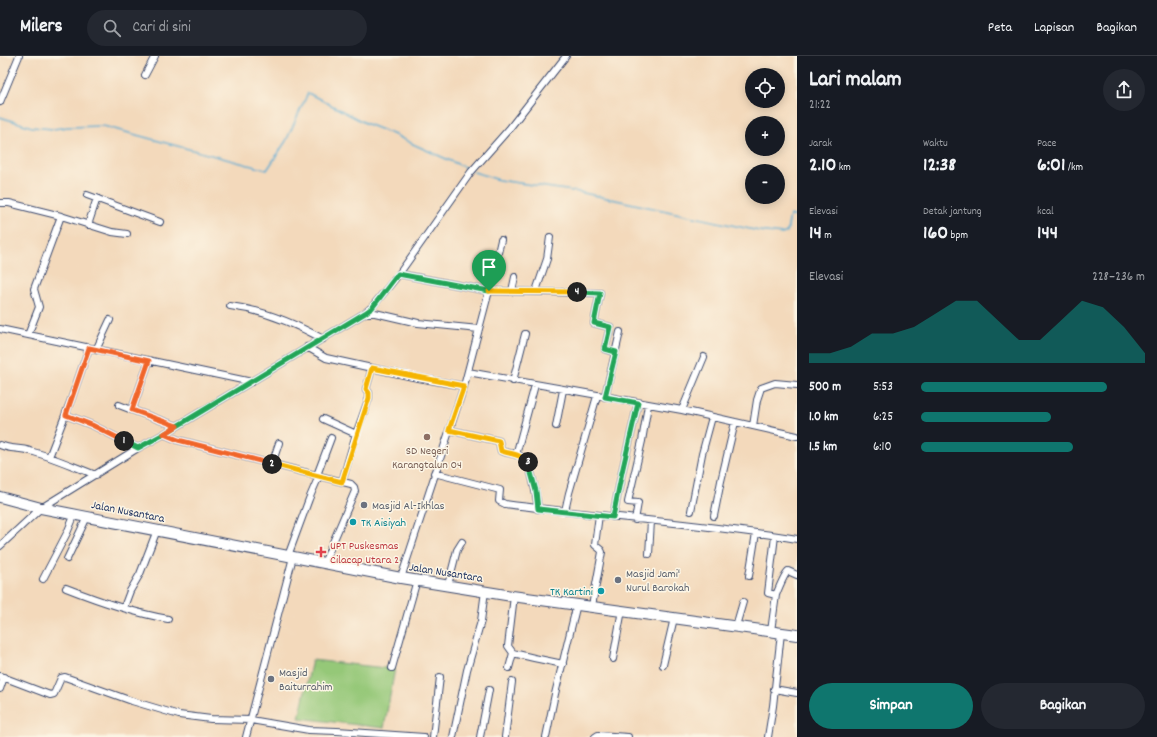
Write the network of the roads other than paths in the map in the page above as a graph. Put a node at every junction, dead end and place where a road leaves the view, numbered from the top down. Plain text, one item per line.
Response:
1 (19, 56) edge
2 (155, 56) edge
3 (566, 56) edge
4 (145, 75) dead end
5 (0, 102) edge
6 (87, 195) dead end
7 (97, 198) junction
8 (0, 203) edge
9 (61, 216) junction
10 (160, 222) dead end
11 (88, 225) junction
12 (127, 234) dead end
13 (550, 236) dead end
14 (501, 240) dead end
15 (398, 274) junction
16 (515, 277) dead end
17 (489, 291) junction
18 (512, 291) junction
19 (536, 291) junction
20 (230, 306) dead end
21 (365, 313) junction
22 (110, 320) dead end
23 (0, 329) edge
24 (479, 329) junction
25 (620, 332) dead end
26 (525, 334) dead end
27 (28, 335) junction
28 (323, 339) junction
29 (307, 347) junction
30 (93, 349) junction
31 (616, 352) junction
32 (704, 357) dead end
33 (149, 361) junction
34 (372, 368) junction
35 (468, 372) junction
36 (513, 380) junction
37 (252, 382) junction
38 (535, 385) junction
39 (797, 385) edge
40 (464, 386) junction
41 (563, 390) junction
42 (597, 396) junction
43 (605, 397) junction
44 (638, 403) junction
45 (648, 404) junction
46 (119, 405) dead end
47 (132, 410) junction
48 (682, 410) junction
49 (66, 415) junction
50 (712, 417) junction
51 (323, 419) dead end
52 (735, 422) junction
53 (177, 426) junction
54 (556, 426) dead end
55 (753, 426) junction
56 (449, 430) junction
57 (164, 434) junction
58 (356, 434) junction
59 (797, 436) edge
60 (331, 438) dead end
61 (279, 443) dead end
62 (0, 445) edge
63 (138, 448) junction
64 (516, 455) junction
65 (49, 457) junction
66 (272, 464) junction
67 (434, 474) junction
68 (96, 475) junction
69 (318, 476) junction
70 (342, 482) junction
71 (0, 498) edge
72 (41, 508) junction
73 (538, 509) junction
74 (565, 511) junction
75 (691, 511) dead end
76 (76, 514) junction
77 (599, 515) junction
78 (714, 516) dead end
79 (88, 517) junction
80 (613, 517) junction
81 (635, 520) junction
82 (651, 521) junction
83 (157, 530) junction
84 (756, 533) junction
85 (776, 536) junction
86 (797, 539) edge
87 (462, 542) dead end
88 (0, 546) edge
89 (649, 554) dead end
90 (291, 556) junction
91 (67, 559) dead end
92 (324, 563) junction
93 (749, 576) dead end
94 (797, 576) edge
95 (401, 578) junction
96 (43, 579) dead end
97 (417, 580) junction
98 (448, 585) junction
99 (66, 588) dead end
100 (485, 591) junction
101 (514, 596) junction
102 (776, 596) junction
103 (743, 602) dead end
104 (577, 604) junction
105 (592, 606) junction
106 (124, 607) junction
107 (622, 610) junction
108 (168, 618) dead end
109 (674, 618) junction
110 (736, 626) junction
111 (776, 632) junction
112 (797, 635) edge
113 (513, 653) junction
114 (613, 659) dead end
115 (563, 664) junction
116 (663, 665) dead end
117 (392, 668) dead end
118 (509, 668) dead end
119 (2, 677) edge
120 (440, 677) dead end
121 (512, 682) dead end
122 (0, 688) edge
123 (774, 689) junction
124 (489, 690) dead end
125 (797, 693) edge
126 (251, 720) junction
127 (246, 737) edge
128 (424, 737) edge
129 (433, 737) edge
130 (453, 737) edge
131 (480, 737) edge
132 (505, 737) edge
133 (546, 737) edge
134 (595, 737) edge
135 (628, 737) edge
136 (768, 737) edge

1 - 5 street
2 - 4 street
3 - 15 street
6 - 7 street
7 - 10 street
7 - 11 street
8 - 9 street
9 - 11 street
9 - 27 street
11 - 12 street
13 - 19 street
14 - 17 street
15 - 17 street
15 - 21 street
16 - 18 street
17 - 18 street
17 - 24 street
18 - 19 street
19 - 31 street
20 - 28 street
21 - 24 street
21 - 28 street
22 - 30 street
23 - 27 street
24 - 35 street
25 - 31 street
26 - 36 street
27 - 30 street
28 - 29 street
29 - 34 street
29 - 37 street
30 - 33 street
30 - 49 street
31 - 43 street
32 - 48 street
33 - 37 street
33 - 47 street
34 - 40 street
34 - 58 street
35 - 36 street
35 - 40 street
36 - 38 street
37 - 53 street
38 - 41 street
38 - 64 street
39 - 55 street
40 - 56 street
41 - 42 street
41 - 54 street
42 - 43 street
42 - 74 street
43 - 44 street
44 - 45 street
44 - 80 street
45 - 48 street
45 - 81 street
46 - 47 street
47 - 53 street
48 - 50 street
49 - 63 street
49 - 65 street
50 - 52 street
50 - 75 street
51 - 58 street
52 - 55 street
52 - 78 street
53 - 57 street
55 - 59 street
56 - 64 street
56 - 67 street
57 - 63 street
57 - 66 street
58 - 70 street
60 - 69 street
61 - 66 street
62 - 65 street
63 - 68 street
64 - 73 street
65 - 68 street
66 - 69 street
67 - 73 street
67 - 95 street
68 - 72 street
69 - 70 street
69 - 90 street
70 - 92 street
71 - 72 highway, Jalan Nusantara
72 - 76 highway, Jalan Nusantara
72 - 88 street
73 - 74 street
74 - 77 street
76 - 79 highway, Jalan Nusantara
76 - 96 street
77 - 80 street
77 - 105 street
79 - 83 highway, Jalan Nusantara
79 - 91 street
80 - 81 street
81 - 82 street
82 - 84 street
82 - 89 street
83 - 90 highway, Jalan Nusantara
83 - 106 street
84 - 85 street
84 - 93 street
85 - 86 street
85 - 102 street
87 - 98 street
90 - 92 highway, Jalan Nusantara
90 - 126 street
92 - 95 highway, Jalan Nusantara
94 - 102 street
95 - 97 highway, Jalan Nusantara
97 - 98 highway, Jalan Nusantara
97 - 117 street
98 - 100 highway, Jalan Nusantara
99 - 106 street
100 - 101 highway, Jalan Nusantara
100 - 130 street
101 - 104 highway, Jalan Nusantara
101 - 113 street
102 - 111 street
103 - 110 street
104 - 105 highway, Jalan Nusantara
104 - 115 street
105 - 107 highway, Jalan Nusantara
106 - 108 street
107 - 109 highway, Jalan Nusantara
107 - 114 street
109 - 110 highway, Jalan Nusantara
109 - 116 street
110 - 111 highway, Jalan Nusantara
111 - 112 highway, Jalan Nusantara
111 - 123 street
113 - 115 street
113 - 118 street
115 - 133 street
119 - 122 street
119 - 126 street
120 - 129 street
121 - 132 street
123 - 125 street
123 - 136 street
124 - 131 street
126 - 127 street
126 - 128 street
134 - 135 street

